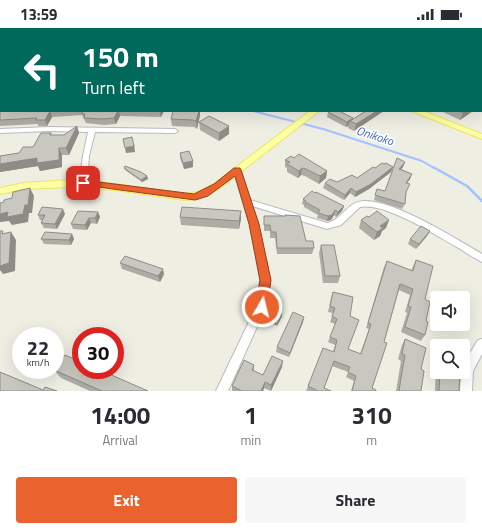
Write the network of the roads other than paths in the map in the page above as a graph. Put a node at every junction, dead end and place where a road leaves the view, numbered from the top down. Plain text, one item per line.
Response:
1 (314, 112) edge
2 (419, 112) edge
3 (0, 130) edge
4 (92, 130) junction
5 (175, 131) dead end
6 (482, 137) edge
7 (237, 170) junction
8 (83, 183) junction
9 (0, 191) edge
10 (248, 202) junction
11 (482, 258) edge
12 (482, 344) edge
13 (222, 391) edge
14 (466, 391) edge

1 - 7 main road
2 - 6 main road
3 - 4 street
4 - 5 street
4 - 8 street
7 - 8 main road
7 - 10 street
8 - 9 main road
10 - 11 street
10 - 13 street
12 - 14 street

